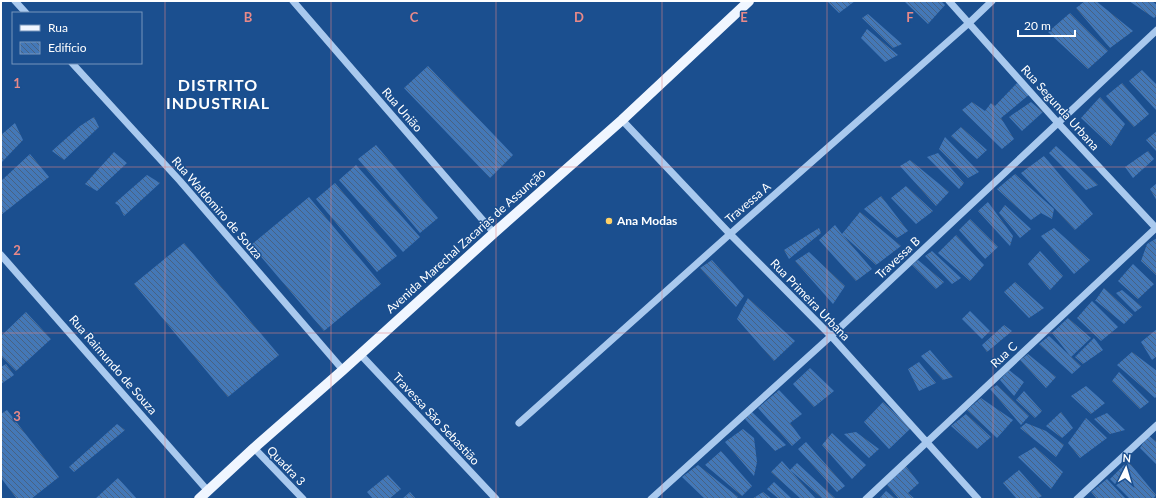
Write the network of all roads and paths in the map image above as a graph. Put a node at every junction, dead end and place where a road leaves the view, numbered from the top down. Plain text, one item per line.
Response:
1 (15, 1) edge
2 (293, 1) edge
3 (749, 1) edge
4 (949, 1) edge
5 (992, 1) edge
6 (25, 12) edge
7 (969, 23) junction
8 (1157, 30) edge
9 (73, 64) edge
10 (622, 120) junction
11 (1058, 123) junction
12 (1157, 228) edge
13 (494, 233) junction
14 (730, 234) junction
15 (1, 254) edge
16 (831, 336) junction
17 (360, 354) junction
18 (343, 370) junction
19 (519, 423) dead end
20 (1157, 425) edge
21 (926, 443) junction
22 (254, 448) junction
23 (208, 491) junction
24 (199, 499) edge
25 (303, 499) edge
26 (496, 499) edge
27 (651, 499) edge
28 (866, 499) edge
29 (978, 499) edge
30 (1077, 499) edge

1 - 6 street
2 - 13 street, Rua União
3 - 10 main road, Avenida Marechal Zacarias de Assunção
4 - 7 street, Rua Segunda Urbana
5 - 7 street, Travessa A
7 - 11 street, Rua Segunda Urbana
7 - 14 street, Travessa A
8 - 11 street, Travessa B
9 - 18 street, Rua Waldomiro de Souza
10 - 13 main road, Avenida Marechal Zacarias de Assunção
10 - 14 street, Rua Primeira Urbana
11 - 12 street, Rua Segunda Urbana
11 - 16 street, Travessa B
12 - 21 street, Rua C
13 - 17 main road, Avenida Marechal Zacarias de Assunção
14 - 16 street, Rua Primeira Urbana
14 - 19 street, Travessa A
15 - 23 street, Rua Raimundo de Souza
16 - 21 street, Rua Primeira Urbana
16 - 27 street, Travessa B
17 - 18 main road, Avenida Marechal Zacarias de Assunção
17 - 26 street, Travessa São Sebastião
18 - 22 main road, Avenida Marechal Zacarias de Assunção
20 - 30 street
21 - 28 street, Rua C
21 - 29 street, Rua Primeira Urbana
22 - 23 main road, Avenida Marechal Zacarias de Assunção
22 - 25 street, Quadra 3
23 - 24 main road, Avenida Marechal Zacarias de Assunção

